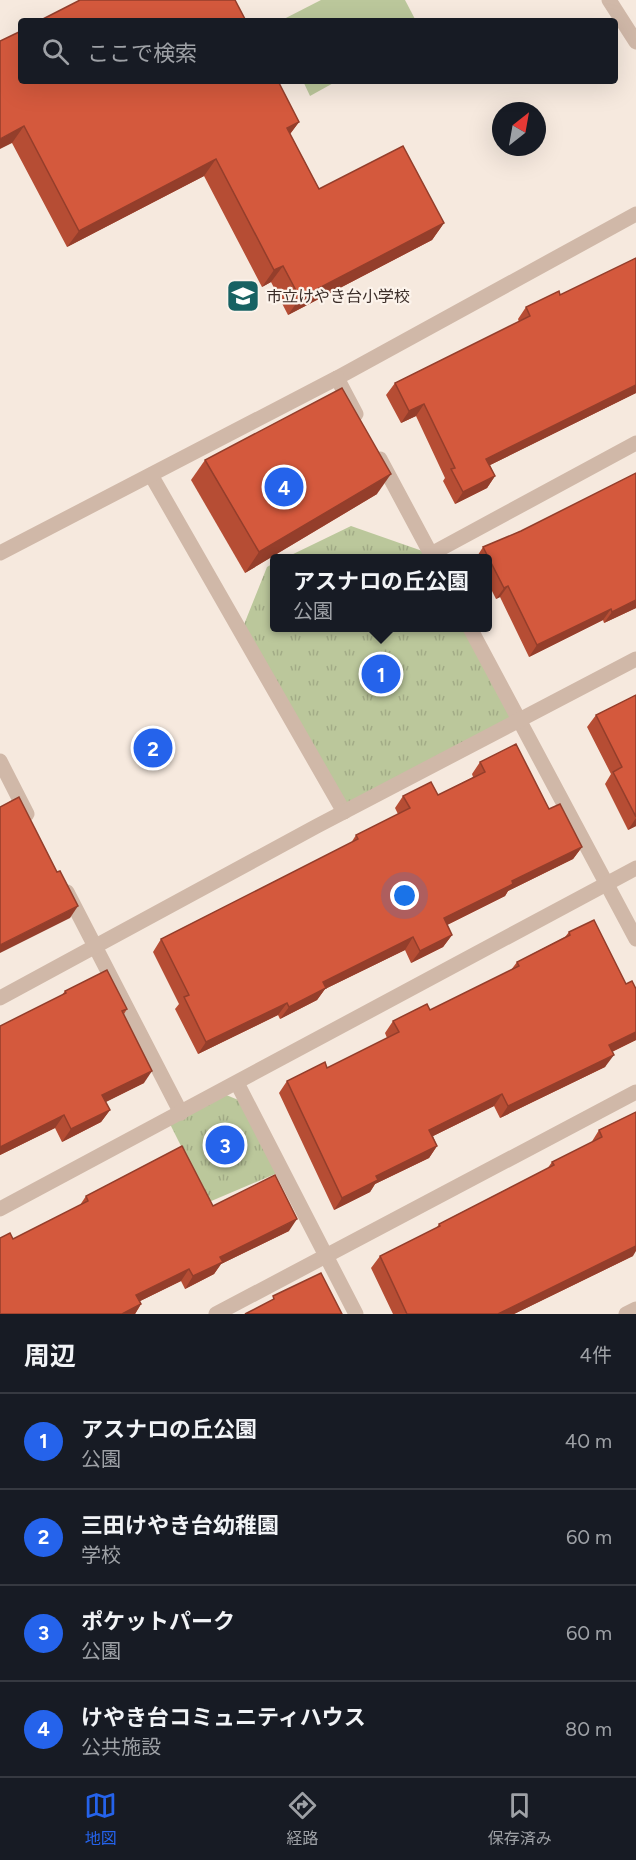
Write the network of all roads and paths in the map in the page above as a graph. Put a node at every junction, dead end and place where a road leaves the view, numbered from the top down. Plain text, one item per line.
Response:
1 (609, 0) edge
2 (636, 42) edge
3 (636, 214) edge
4 (337, 378) junction
5 (364, 430) edge
6 (636, 443) edge
7 (375, 451) edge
8 (151, 475) junction
9 (0, 553) edge
10 (431, 554) edge
11 (436, 554) edge
12 (473, 632) edge
13 (636, 659) edge
14 (520, 720) junction
15 (2, 770) edge
16 (344, 812) junction
17 (32, 824) edge
18 (636, 868) edge
19 (58, 875) edge
20 (607, 884) junction
21 (636, 939) edge
22 (95, 947) junction
23 (0, 998) edge
24 (237, 1083) junction
25 (636, 1092) edge
26 (181, 1113) junction
27 (0, 1209) edge
28 (326, 1256) junction
29 (636, 1309) edge
30 (216, 1314) edge
31 (356, 1314) edge
32 (626, 1314) edge

1 - 2 street
3 - 4 street
4 - 5 street
4 - 8 street
6 - 11 street
7 - 10 street
8 - 9 street
8 - 16 street
12 - 14 street
13 - 14 street
14 - 16 street
14 - 20 street
15 - 17 street
16 - 22 street
18 - 20 street
19 - 22 street
20 - 21 street
20 - 24 street
22 - 23 street
22 - 26 street
24 - 26 street
24 - 28 street
25 - 28 street
26 - 27 street
28 - 30 street
28 - 31 street
29 - 32 street

